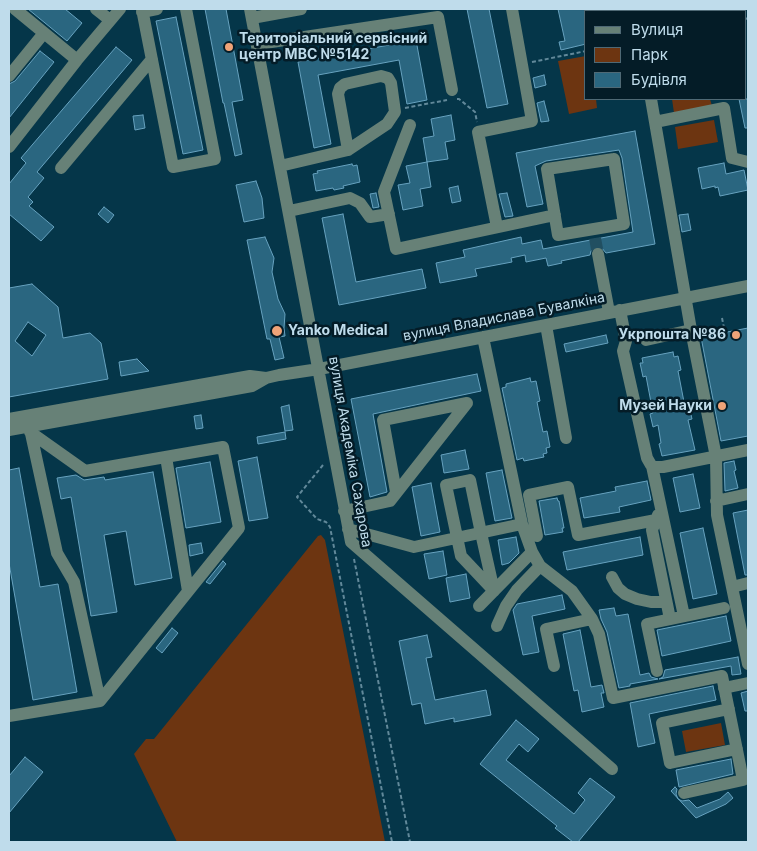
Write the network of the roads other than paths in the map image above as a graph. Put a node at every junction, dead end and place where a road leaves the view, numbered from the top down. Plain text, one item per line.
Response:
1 (15, 9) edge
2 (96, 9) edge
3 (120, 9) edge
4 (157, 9) edge
5 (186, 9) edge
6 (301, 9) edge
7 (512, 9) edge
8 (142, 10) edge
9 (251, 13) edge
10 (110, 20) junction
11 (44, 33) junction
12 (258, 44) junction
13 (152, 59) junction
14 (77, 60) junction
15 (9, 76) edge
16 (452, 90) dead end
17 (651, 100) edge
18 (655, 122) junction
19 (410, 125) dead end
20 (9, 146) edge
21 (348, 150) junction
22 (748, 162) edge
23 (280, 166) junction
24 (61, 168) dead end
25 (289, 211) junction
26 (389, 214) junction
27 (555, 215) junction
28 (496, 227) junction
29 (598, 254) tunnel mouth
30 (748, 286) edge
31 (686, 298) junction
32 (614, 311) junction
33 (546, 325) junction
34 (691, 330) junction
35 (483, 337) junction
36 (646, 340) dead end
37 (319, 369) junction
38 (266, 378) junction
39 (9, 419) edge
40 (30, 429) junction
41 (9, 430) edge
42 (566, 438) dead end
43 (748, 450) edge
44 (716, 456) junction
45 (166, 457) junction
46 (652, 466) junction
47 (396, 492) junction
48 (748, 494) edge
49 (716, 500) junction
50 (344, 511) junction
51 (659, 514) junction
52 (522, 524) junction
53 (481, 533) junction
54 (349, 536) junction
55 (537, 536) dead end
56 (457, 538) junction
57 (532, 552) junction
58 (540, 566) junction
59 (612, 578) dead end
60 (748, 583) edge
61 (732, 587) junction
62 (188, 591) junction
63 (494, 591) junction
64 (666, 602) junction
65 (479, 606) dead end
66 (736, 607) edge
67 (684, 616) junction
68 (592, 619) junction
69 (670, 619) junction
70 (497, 626) dead end
71 (748, 664) edge
72 (554, 666) dead end
73 (656, 671) dead end
74 (748, 683) edge
75 (724, 688) junction
76 (100, 701) junction
77 (729, 709) junction
78 (9, 714) edge
79 (737, 749) junction
80 (612, 769) dead end
81 (684, 793) dead end

1 - 11 street
2 - 10 street
3 - 10 street
4 - 8 street
5 - 13 street
6 - 9 street
7 - 28 street
8 - 13 street
9 - 12 street, вулиця Академіка Сахарова
10 - 14 street
11 - 14 street
11 - 15 street
12 - 16 street
12 - 23 street, вулиця Академіка Сахарова
13 - 24 street
14 - 20 street
17 - 18 street
18 - 22 street
18 - 31 street
19 - 26 street
21 - 21 street
21 - 23 street
23 - 25 street, вулиця Академіка Сахарова
25 - 26 street
25 - 37 street, вулиця Академіка Сахарова
26 - 28 street
27 - 27 street
27 - 28 street
29 - 32 street
30 - 31 street, вулиця Владислава Бувалкіна
31 - 32 street, вулиця Владислава Бувалкіна
31 - 34 street
32 - 33 street, вулиця Владислава Бувалкіна
32 - 46 street
33 - 35 street, вулиця Владислава Бувалкіна
33 - 42 street
34 - 36 street
34 - 44 street
35 - 37 street, вулиця Владислава Бувалкіна
35 - 52 street
37 - 38 street, вулиця Владислава Бувалкіна
37 - 50 street, вулиця Академіка Сахарова
38 - 39 street, вулиця Владислава Бувалкіна
38 - 40 street, вулиця Владислава Бувалкіна
40 - 41 street, вулиця Владислава Бувалкіна
40 - 45 street
40 - 76 street
43 - 44 street
44 - 46 street
44 - 49 street
45 - 62 street
45 - 62 street
46 - 51 street
47 - 47 street
47 - 50 street
48 - 49 street
49 - 61 street
50 - 54 street, вулиця Академіка Сахарова
51 - 55 street
51 - 64 street
51 - 67 street
52 - 53 street
52 - 57 street
53 - 56 street
53 - 56 street
53 - 63 street
54 - 56 street
54 - 80 street
56 - 63 street
57 - 58 street
57 - 63 street
58 - 68 street
58 - 70 street
59 - 64 street
60 - 61 street
61 - 66 street
62 - 76 street
63 - 65 street
64 - 69 street
66 - 67 street
66 - 71 street
67 - 69 street
68 - 72 street
68 - 75 street
69 - 73 street
74 - 75 street
75 - 77 street
76 - 78 street
77 - 79 street
77 - 79 street
79 - 81 street

